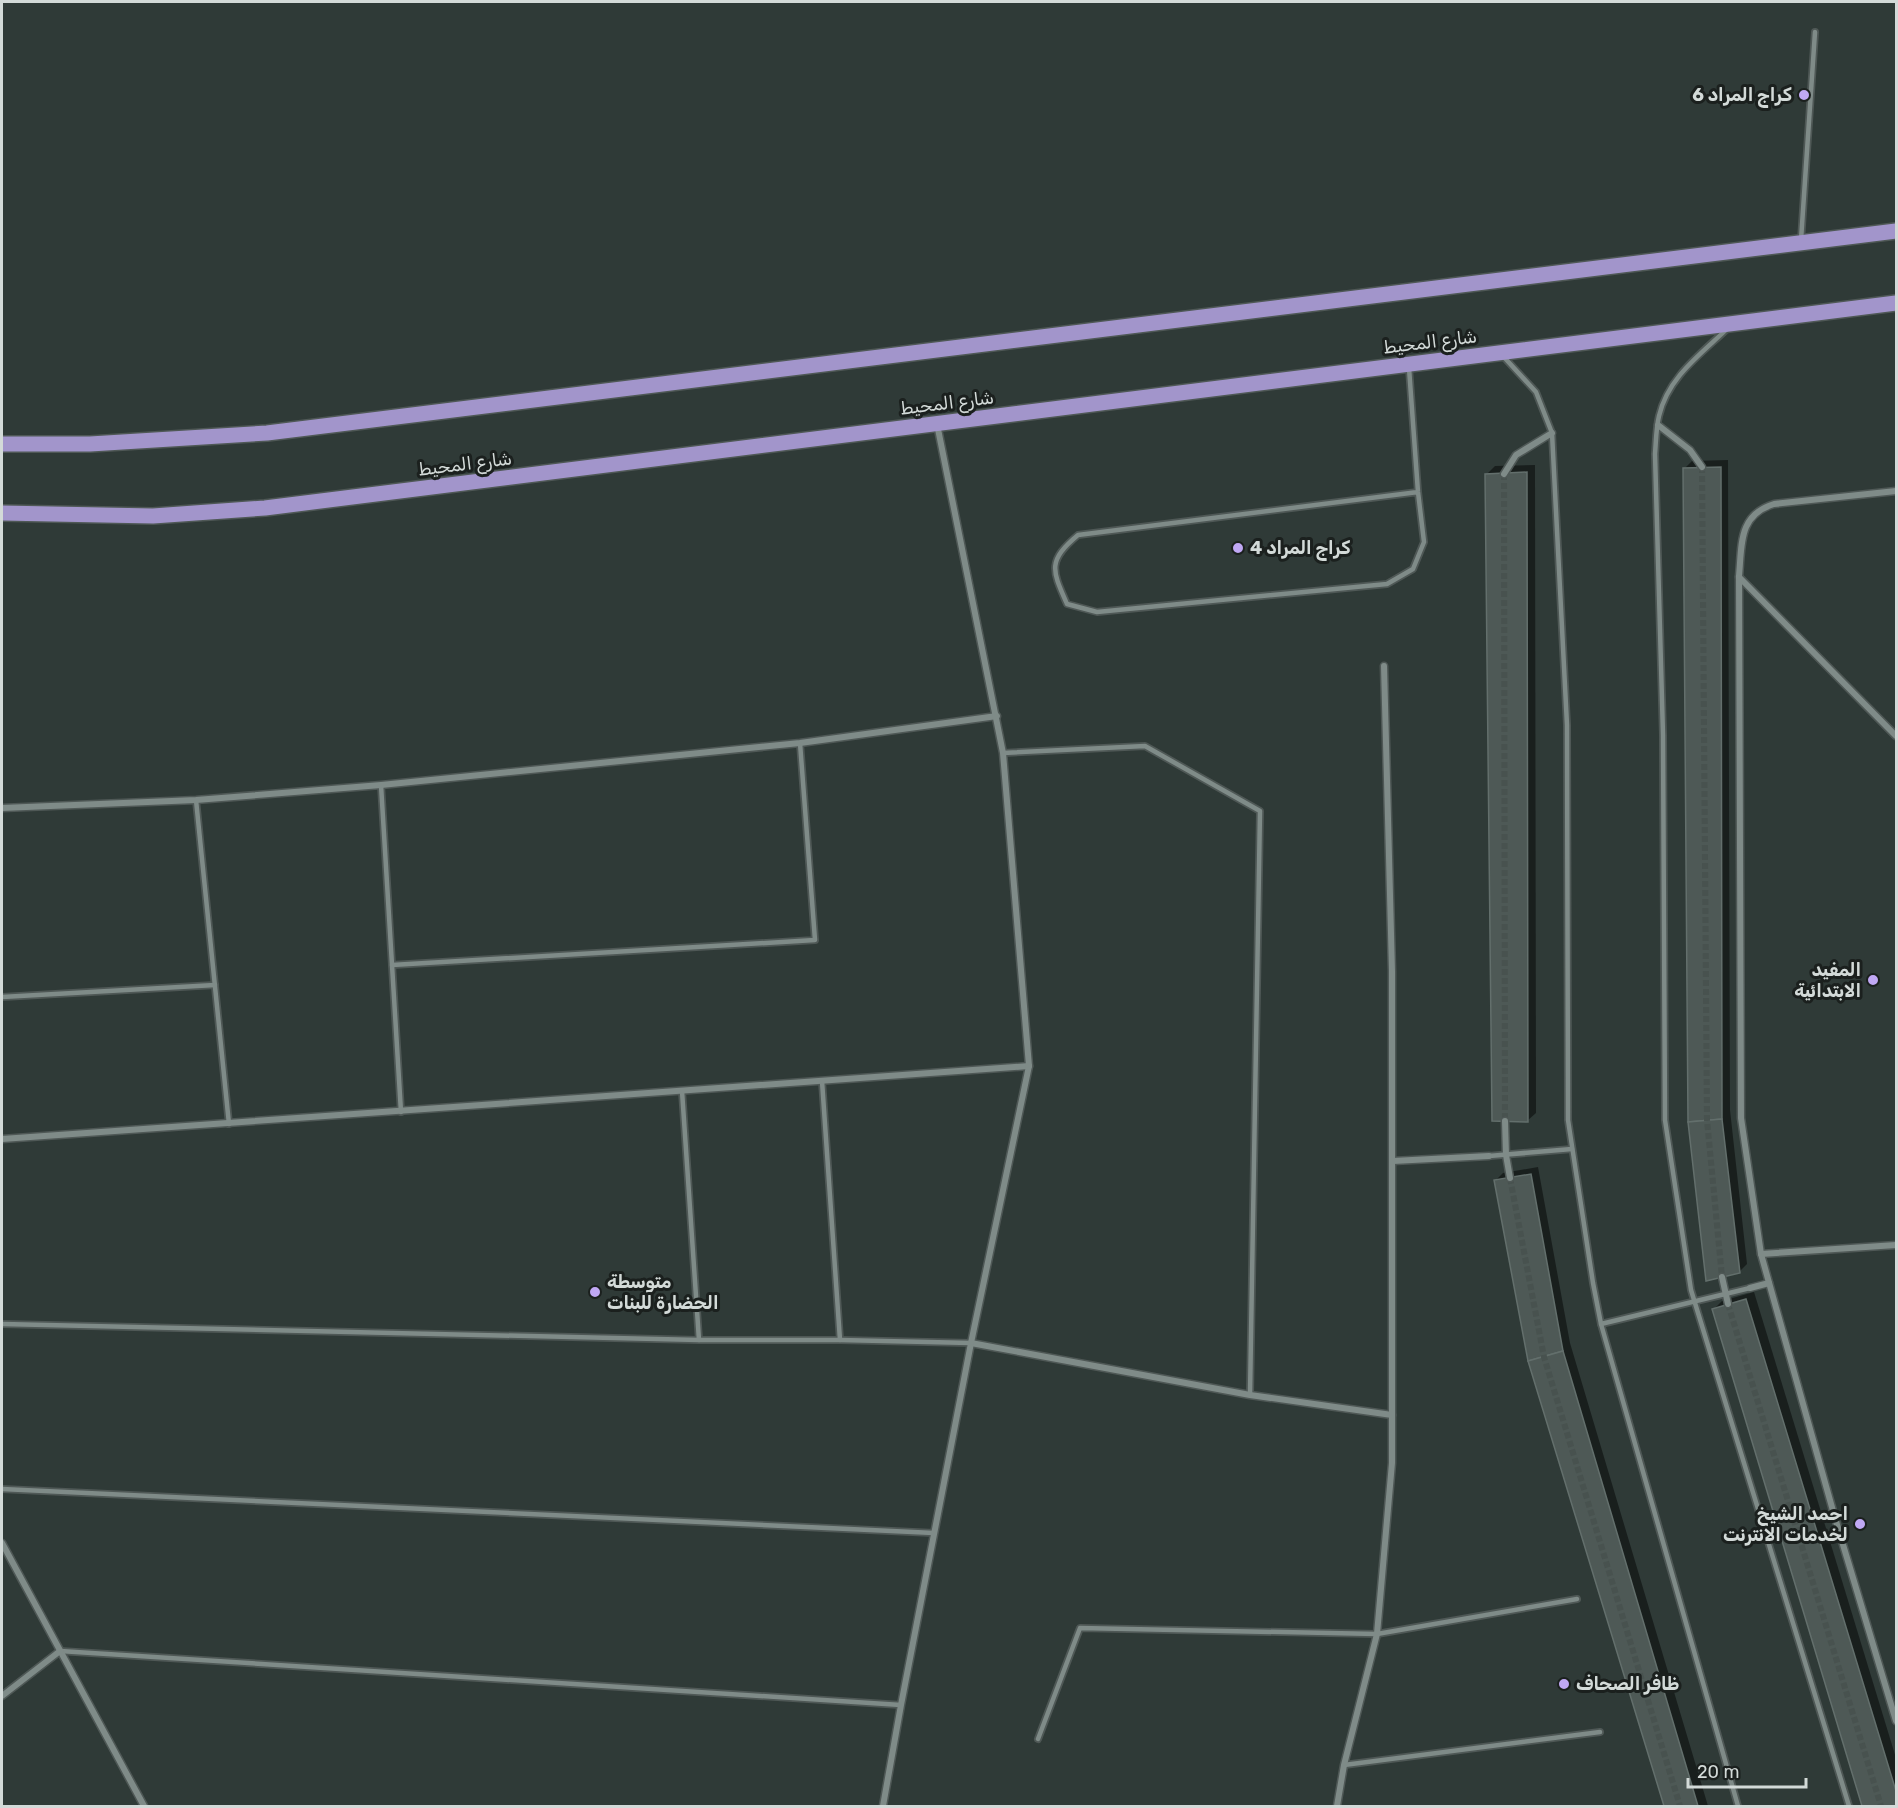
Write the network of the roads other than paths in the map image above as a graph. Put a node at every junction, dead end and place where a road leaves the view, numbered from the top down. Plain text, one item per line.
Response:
1 (1815, 32) dead end
2 (1896, 231) edge
3 (1800, 243) junction
4 (1896, 303) edge
5 (1732, 325) junction
6 (1500, 353) junction
7 (1408, 365) junction
8 (937, 423) junction
9 (1658, 425) junction
10 (1552, 434) junction
11 (2, 444) edge
12 (1702, 467) tunnel mouth
13 (1504, 474) tunnel mouth
14 (1896, 491) edge
15 (1418, 492) junction
16 (2, 513) edge
17 (1739, 576) junction
18 (1384, 666) dead end
19 (997, 716) junction
20 (1896, 736) edge
21 (800, 743) junction
22 (1003, 753) junction
23 (381, 785) junction
24 (196, 800) junction
25 (2, 808) edge
26 (392, 965) junction
27 (215, 985) junction
28 (2, 997) edge
29 (1029, 1066) junction
30 (822, 1081) junction
31 (682, 1091) junction
32 (401, 1112) junction
33 (1506, 1121) tunnel mouth
34 (229, 1124) junction
35 (2, 1139) edge
36 (1572, 1149) junction
37 (1506, 1155) junction
38 (1489, 1156) joint
39 (1393, 1161) junction
40 (1510, 1178) tunnel mouth
41 (1896, 1245) edge
42 (1761, 1254) junction
43 (1722, 1277) tunnel mouth
44 (1769, 1283) junction
45 (1750, 1288) joint
46 (1725, 1293) junction
47 (1694, 1300) junction
48 (1728, 1304) tunnel mouth
49 (1601, 1323) junction
50 (2, 1324) edge
51 (699, 1340) junction
52 (840, 1340) junction
53 (971, 1343) junction
54 (1250, 1395) junction
55 (1392, 1415) junction
56 (2, 1489) edge
57 (934, 1533) junction
58 (2, 1543) edge
59 (1576, 1599) dead end
60 (1377, 1634) junction
61 (60, 1651) junction
62 (2, 1696) edge
63 (901, 1705) junction
64 (1896, 1721) edge
65 (1600, 1732) dead end
66 (1038, 1739) dead end
67 (1344, 1765) junction
68 (144, 1806) edge
69 (883, 1806) edge
70 (1336, 1806) edge
71 (1738, 1806) edge
72 (1849, 1806) edge

1 - 3 lane
2 - 3 main road
3 - 11 main road
4 - 5 main road, شارع المحيط
5 - 6 main road, شارع المحيط
5 - 9 lane
6 - 7 main road, شارع المحيط
6 - 10 lane
7 - 8 main road, شارع المحيط
7 - 15 lane
8 - 16 main road, شارع المحيط
8 - 19 street
9 - 12 street
9 - 47 lane
10 - 13 street
10 - 36 lane
14 - 17 street
15 - 15 lane
17 - 20 street
17 - 42 street
18 - 39 street
19 - 21 street
19 - 22 street
21 - 23 street
21 - 26 lane
22 - 29 street
22 - 54 lane
23 - 24 street
23 - 26 lane
24 - 25 street
24 - 27 lane
26 - 32 lane
27 - 28 lane
27 - 34 lane
29 - 30 street
29 - 53 street
30 - 31 street
30 - 52 lane
31 - 32 street
31 - 51 lane
32 - 34 street
33 - 37 street
34 - 35 street
36 - 37 lane
36 - 49 lane
37 - 38 lane
37 - 40 street
38 - 39 street
39 - 55 street
41 - 42 street
42 - 44 street
43 - 46 street
44 - 45 street
44 - 64 street
45 - 46 lane
46 - 47 lane
46 - 48 street
47 - 49 lane
47 - 72 lane
49 - 71 lane
50 - 51 lane
51 - 52 lane
52 - 53 lane
53 - 54 street
53 - 57 street
54 - 55 street
55 - 60 street
56 - 57 lane
57 - 63 street
58 - 61 street
59 - 60 lane
60 - 66 lane
60 - 67 street
61 - 62 street
61 - 63 lane
61 - 68 street
63 - 69 street
65 - 67 lane
67 - 70 street

